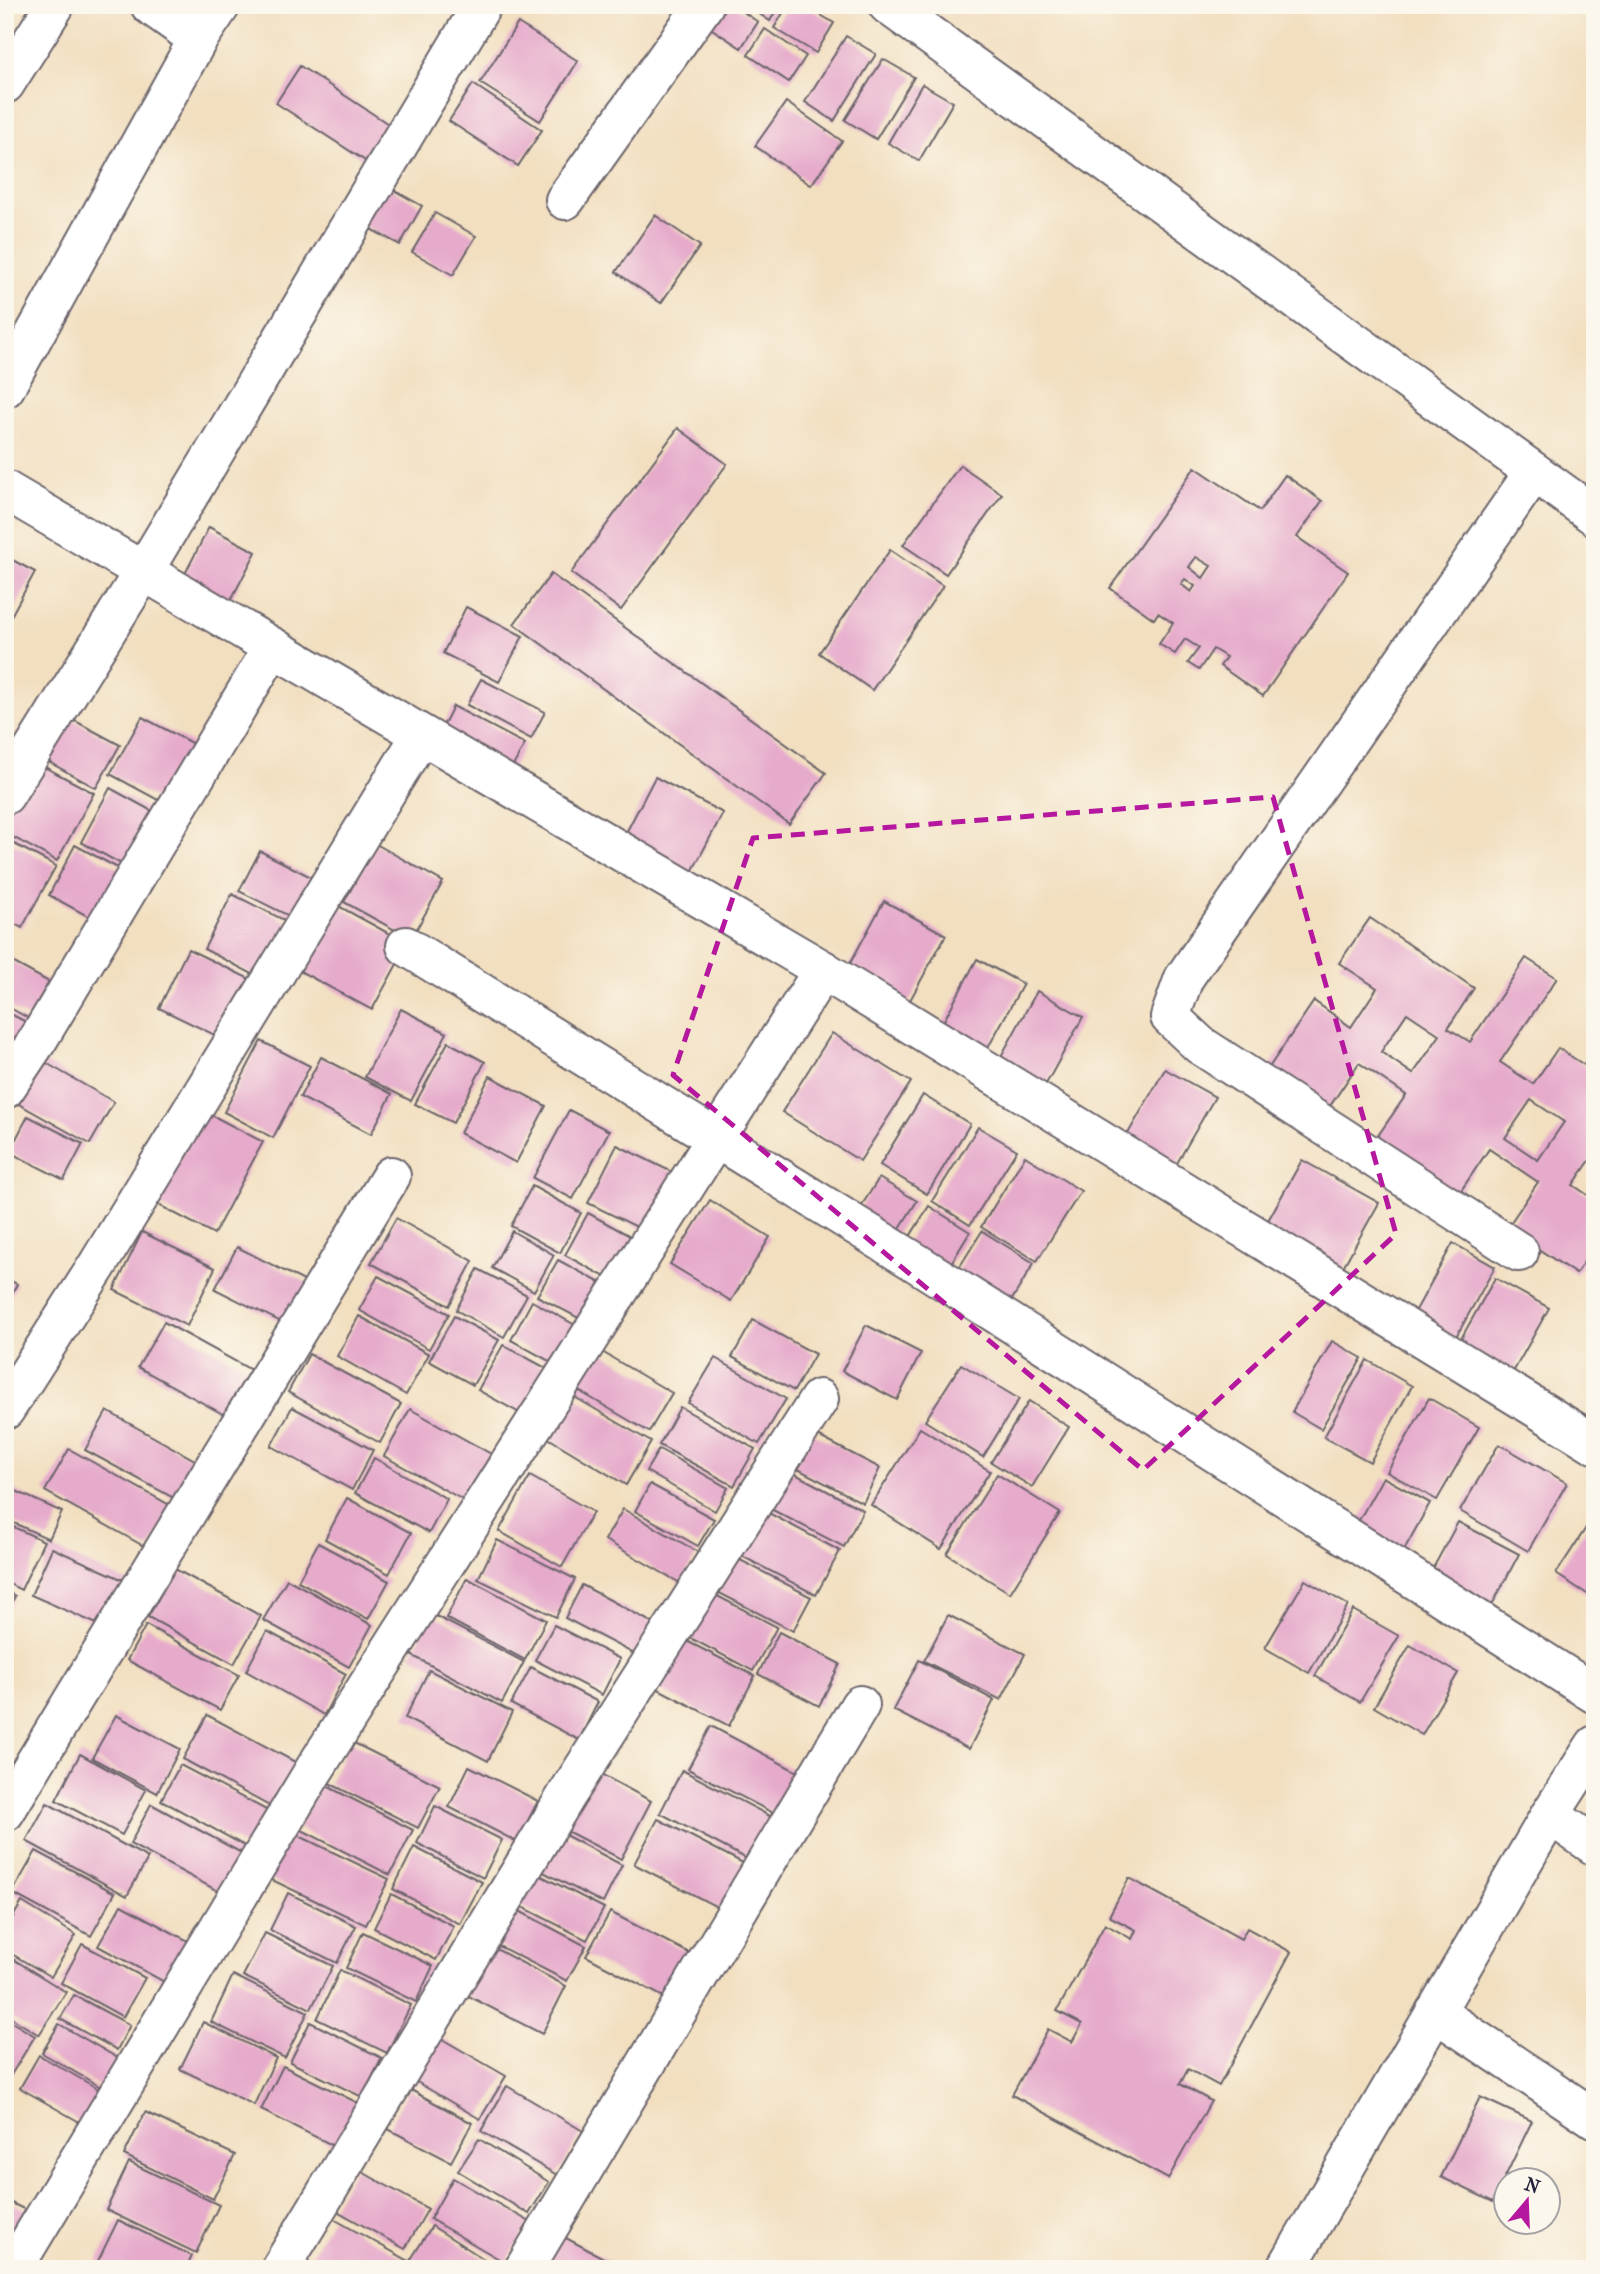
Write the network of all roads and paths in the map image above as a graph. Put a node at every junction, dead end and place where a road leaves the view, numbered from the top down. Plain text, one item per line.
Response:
1 (55, 5) edge
2 (149, 5) edge
3 (221, 5) edge
4 (482, 5) edge
5 (704, 5) edge
6 (888, 5) edge
7 (198, 39) junction
8 (5, 83) edge
9 (565, 200) dead end
10 (5, 388) edge
11 (1534, 472) junction
12 (5, 490) edge
13 (1595, 516) edge
14 (143, 572) junction
15 (273, 647) junction
16 (421, 735) junction
17 (5, 795) edge
18 (406, 946) dead end
19 (823, 970) junction
20 (5, 1089) edge
21 (715, 1137) junction
22 (391, 1176) dead end
23 (1519, 1252) dead end
24 (819, 1399) dead end
25 (5, 1410) edge
26 (1595, 1444) edge
27 (1595, 1694) edge
28 (859, 1705) dead end
29 (1595, 1745) edge
30 (5, 1812) edge
31 (1550, 1815) junction
32 (1595, 1846) edge
33 (1435, 2012) junction
34 (1595, 2119) edge
35 (13, 2269) edge
36 (280, 2269) edge
37 (524, 2269) edge
38 (1286, 2269) edge

1 - 8 street
2 - 7 street
3 - 7 street
4 - 14 street
5 - 9 street
6 - 11 street
7 - 10 street
11 - 13 street
11 - 23 street
12 - 14 street
14 - 15 street
14 - 17 street
15 - 16 street
15 - 20 street
16 - 19 street
16 - 25 street
18 - 21 street
19 - 21 street
19 - 26 street
21 - 27 street
21 - 35 street
22 - 30 street
24 - 36 street
28 - 37 street
29 - 31 street
31 - 32 street
31 - 33 street
33 - 34 street
33 - 38 street

